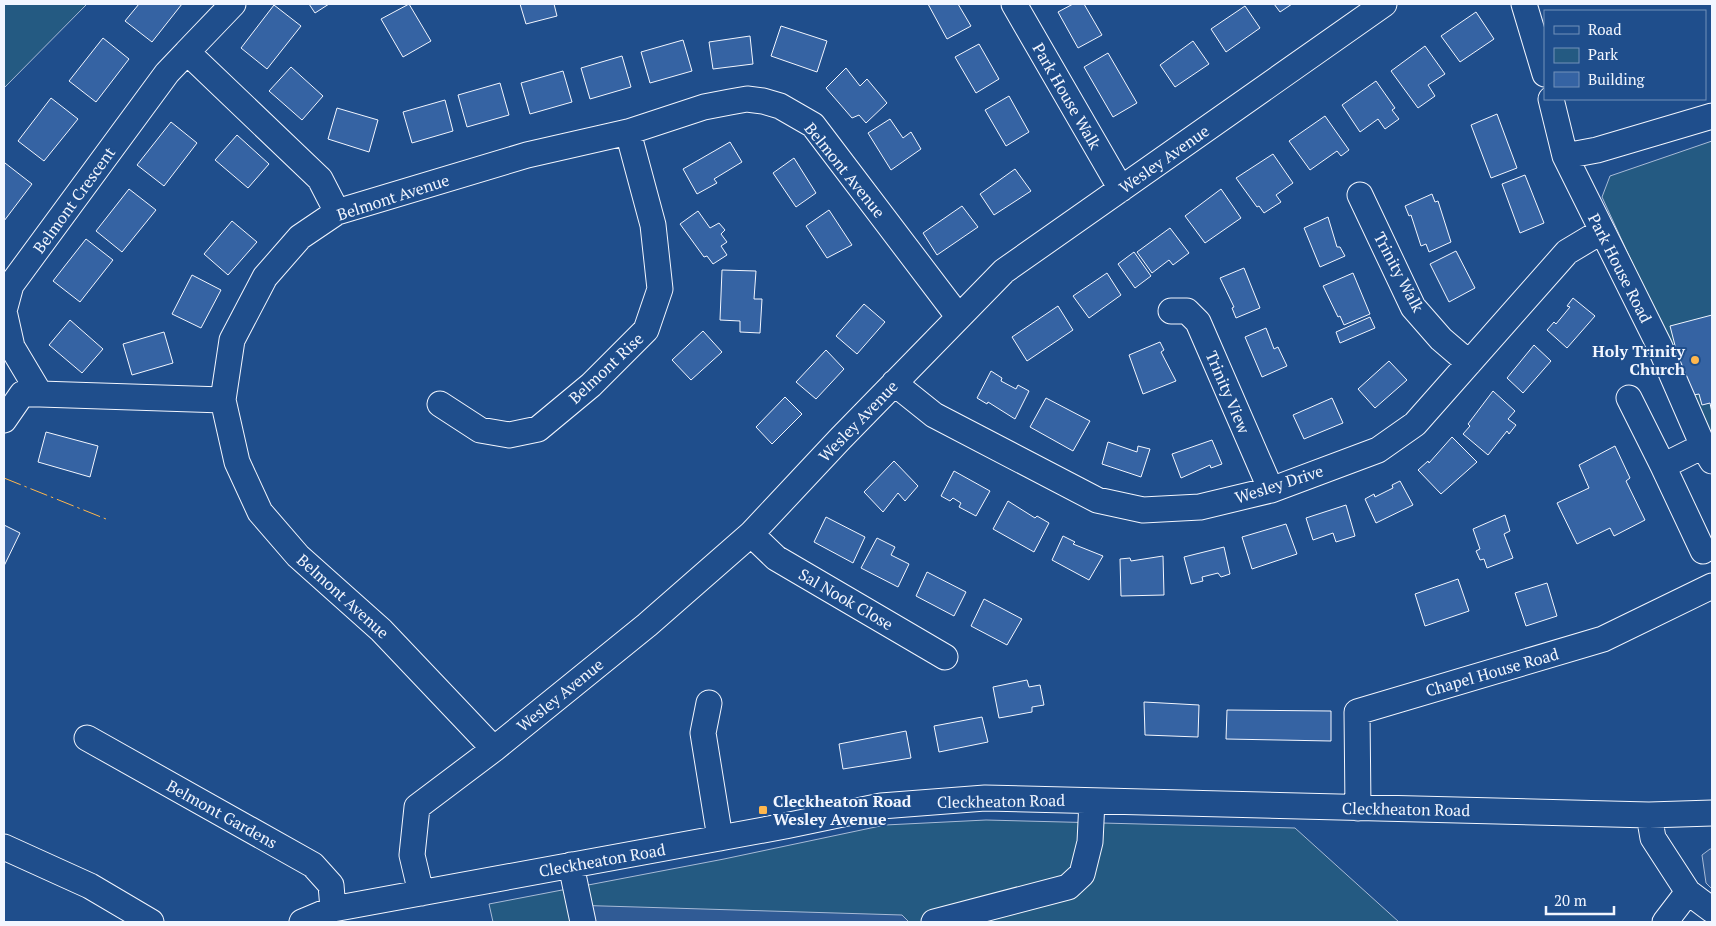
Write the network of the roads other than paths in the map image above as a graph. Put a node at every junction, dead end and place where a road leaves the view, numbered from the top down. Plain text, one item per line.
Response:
1 (233, 4) edge
2 (1014, 4) edge
3 (1384, 4) edge
4 (1524, 4) edge
5 (187, 52) junction
6 (1544, 69) edge
7 (1551, 100) edge
8 (1712, 116) edge
9 (628, 132) junction
10 (1564, 156) junction
11 (1120, 189) junction
12 (1360, 195) dead end
13 (337, 212) junction
14 (1602, 231) junction
15 (1171, 311) dead end
16 (958, 316) junction
17 (1469, 363) junction
18 (894, 383) junction
19 (40, 394) junction
20 (1629, 398) dead end
21 (222, 400) junction
22 (440, 404) dead end
23 (4, 420) edge
24 (1708, 454) edge
25 (1663, 466) junction
26 (1271, 490) junction
27 (752, 534) junction
28 (1703, 551) dead end
29 (1712, 586) edge
30 (945, 657) dead end
31 (709, 703) dead end
32 (87, 738) dead end
33 (494, 749) junction
34 (1092, 801) junction
35 (1358, 808) junction
36 (1712, 813) edge
37 (1649, 815) junction
38 (720, 838) junction
39 (4, 847) edge
40 (571, 866) junction
41 (1688, 892) junction
42 (421, 893) junction
43 (333, 909) junction
44 (1712, 910) edge
45 (151, 922) edge
46 (302, 922) edge
47 (583, 922) edge
48 (934, 922) edge
49 (1665, 922) edge

1 - 5 street, Belmont Crescent
2 - 11 street, Park House Walk
3 - 11 street, Wesley Avenue
4 - 6 street
5 - 13 street
5 - 19 street, Belmont Crescent
7 - 10 street, Park House Road
8 - 10 street
9 - 13 street, Belmont Avenue
9 - 16 street, Belmont Avenue
9 - 22 street, Belmont Rise
10 - 14 street, Park House Road
11 - 16 street, Wesley Avenue
12 - 17 street, Trinity Walk
13 - 21 street, Belmont Avenue
14 - 17 street, Wesley Drive
14 - 24 street, Park House Road
15 - 26 street, Trinity View
16 - 18 street, Wesley Avenue
17 - 26 street, Wesley Drive
18 - 26 street, Wesley Drive
18 - 27 street, Wesley Avenue
19 - 21 street
19 - 23 street
20 - 25 street
21 - 33 street, Belmont Avenue
24 - 25 street
25 - 28 street
27 - 30 street, Sal Nook Close
27 - 33 street, Wesley Avenue
29 - 35 street, Chapel House Road
31 - 38 street
32 - 43 street, Belmont Gardens
33 - 42 street, Wesley Avenue
34 - 35 street, Cleckheaton Road
34 - 38 street, Cleckheaton Road
34 - 48 street
35 - 37 street, Cleckheaton Road
36 - 37 street, Cleckheaton Road
37 - 41 street
38 - 40 street, Cleckheaton Road
39 - 45 street
40 - 42 street, Cleckheaton Road
40 - 47 street
41 - 44 street
41 - 49 street
42 - 43 street, Cleckheaton Road
43 - 46 street, Cleckheaton Road

